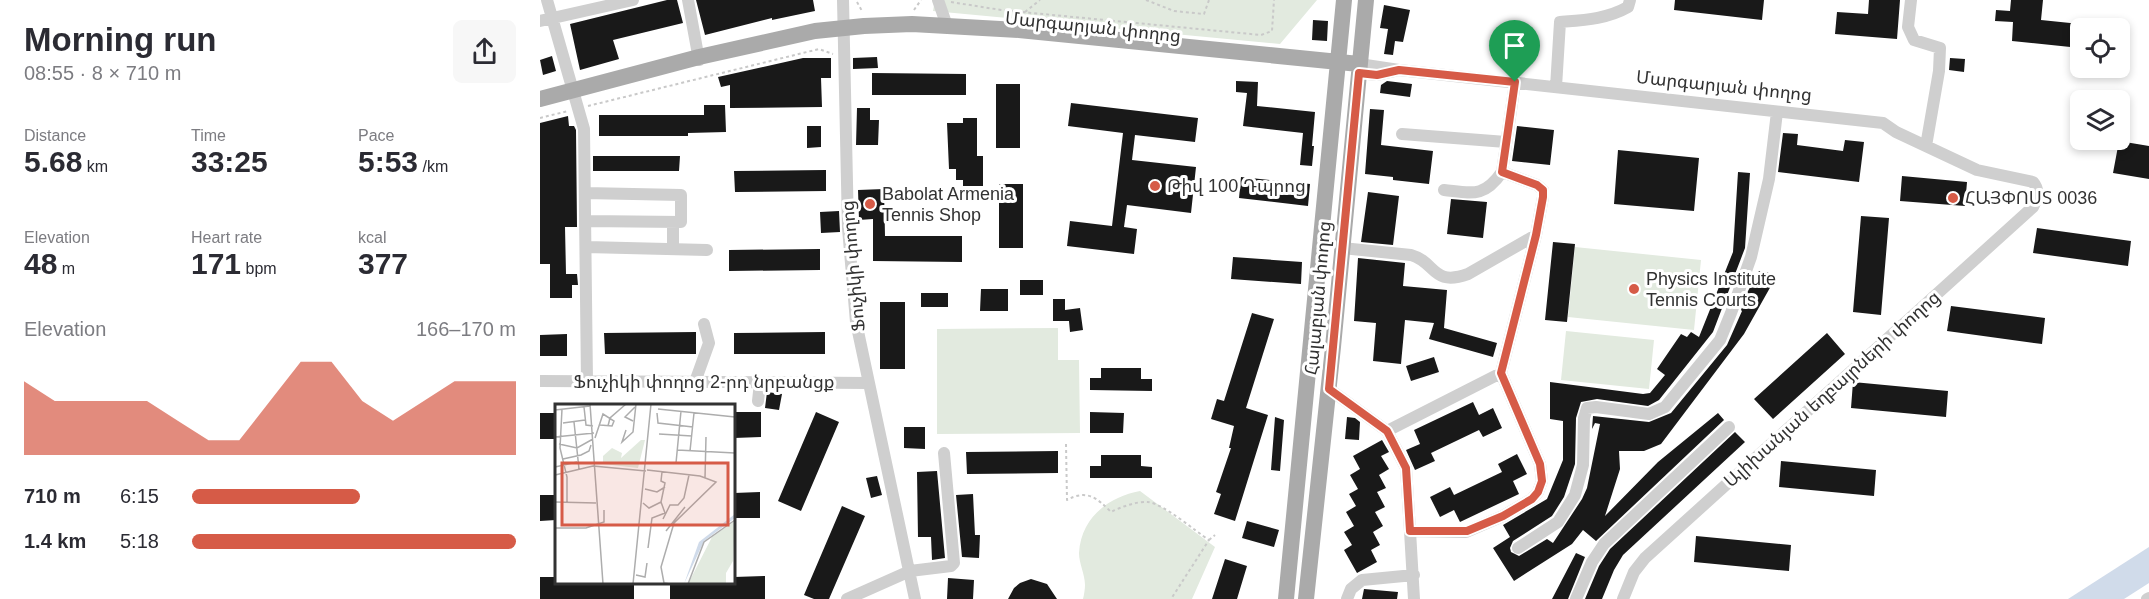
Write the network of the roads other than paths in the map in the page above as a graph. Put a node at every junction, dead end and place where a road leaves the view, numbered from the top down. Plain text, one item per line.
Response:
1 (547, 0) edge
2 (633, 0) edge
3 (688, 0) edge
4 (843, 0) edge
5 (938, 0) edge
6 (1344, 0) edge
7 (1366, 0) edge
8 (1630, 0) edge
9 (1911, 0) edge
10 (546, 19) edge
11 (947, 26) junction
12 (842, 28) junction
13 (699, 58) junction
14 (1337, 66) junction
15 (1359, 68) junction
16 (1515, 82) junction
17 (1556, 87) junction
18 (575, 98) junction
19 (540, 100) edge
20 (1778, 112) junction
21 (1402, 134) dead end
22 (1506, 142) junction
23 (1926, 146) junction
24 (1502, 172) junction
25 (2033, 182) joint
26 (1443, 190) dead end
27 (585, 193) junction
28 (585, 221) junction
29 (673, 222) junction
30 (1536, 235) junction
31 (586, 247) junction
32 (1342, 248) junction
33 (672, 249) junction
34 (707, 250) dead end
35 (704, 324) dead end
36 (1501, 373) junction
37 (540, 381) edge
38 (587, 382) junction
39 (695, 382) junction
40 (760, 383) junction
41 (869, 383) junction
42 (1329, 389) junction
43 (758, 401) dead end
44 (1729, 427) dead end
45 (1387, 431) junction
46 (944, 453) dead end
47 (1410, 531) junction
48 (1518, 548) dead end
49 (910, 571) junction
50 (1414, 575) junction
51 (861, 595) edge
52 (846, 599) edge
53 (915, 599) edge
54 (1286, 599) edge
55 (1306, 599) edge
56 (1347, 599) edge
57 (1414, 599) edge
58 (1576, 599) edge
59 (1623, 599) edge

1 - 10 street
2 - 10 street
3 - 13 street
4 - 12 street, Ֆուչիկի փողոց
5 - 11 street
6 - 14 main road, Հալաբյան փողոց
7 - 15 main road, Հալաբյան փողոց
8 - 17 street
9 - 23 street
10 - 18 street
11 - 12 main road, Մարգարյան փողոց
11 - 14 main road, Մարգարյան փողոց
12 - 13 main road, Մարգարյան փողոց
12 - 14 main road, Մարգարյան փողոց
12 - 41 street, Ֆուչիկի փողոց
13 - 18 main road, Մարգարյան փողոց
14 - 15 main road, Մարգարյան փողոց
14 - 54 main road, Հալաբյան փողոց
15 - 16 street, Մարգարյան փողոց
15 - 32 main road, Հալաբյան փողոց
16 - 17 street, Մարգարյան փողոց
16 - 22 street
17 - 20 street, Մարգարյան փողոց
18 - 19 main road, Մարգարյան փողոց
18 - 27 street
20 - 23 street, Մարգարյան փողոց
20 - 48 street
21 - 22 street
22 - 24 street
23 - 25 street, Մարգարյան փողոց
24 - 26 street
24 - 30 street
25 - 59 street, Ալիխանյան եղբայրների փողոց
27 - 28 street
27 - 29 street
28 - 29 street
28 - 31 street
29 - 33 street
30 - 32 street
30 - 36 street
31 - 33 street
31 - 38 street
32 - 42 main road, Հալաբյան փողոց
33 - 34 street
35 - 39 street
36 - 45 street
36 - 47 street
37 - 38 street, Ֆուչիկի փողոց 2-րդ նրբանցք
38 - 39 street, Ֆուչիկի փողոց 2-րդ նրբանցք
39 - 40 street, Ֆուչիկի փողոց 2-րդ նրբանցք
40 - 41 street, Ֆուչիկի փողոց 2-րդ նրբանցք
40 - 43 street
41 - 49 street, Ֆուչիկի փողոց
42 - 45 street
42 - 55 main road, Հալաբյան փողոց
44 - 58 street
45 - 47 street
46 - 49 street
47 - 50 street
49 - 51 street
49 - 53 street, Ֆուչիկի փողոց
50 - 56 street
50 - 57 street
51 - 52 street

